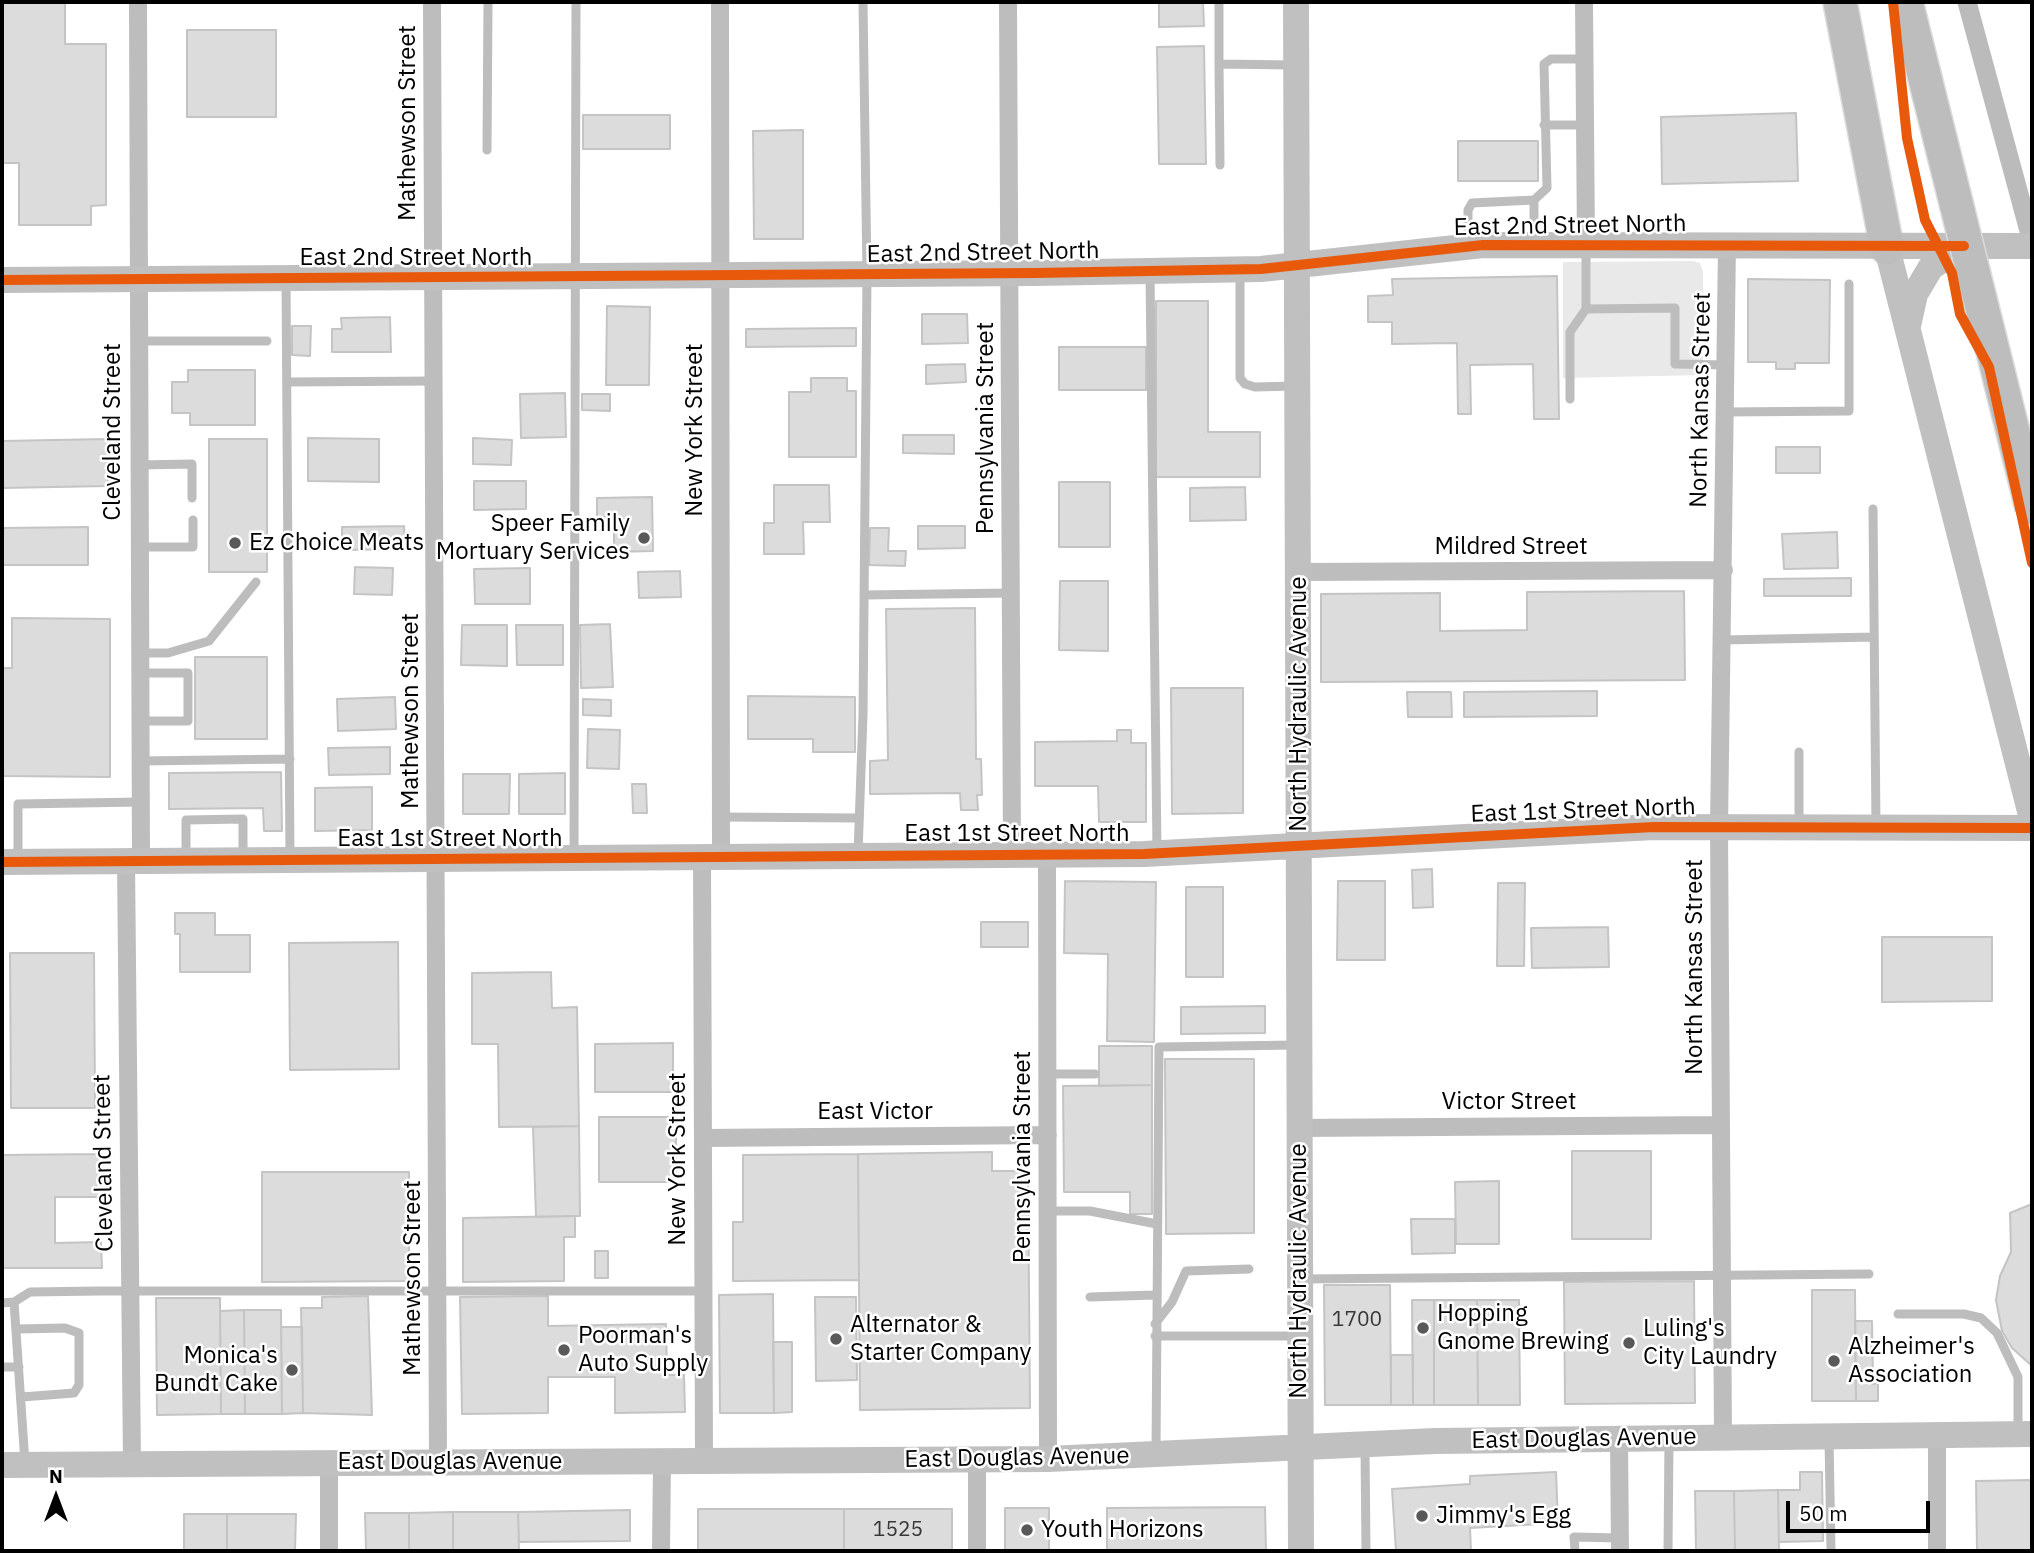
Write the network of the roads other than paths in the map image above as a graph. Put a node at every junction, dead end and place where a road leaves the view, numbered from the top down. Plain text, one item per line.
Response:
1 (138, 2) edge
2 (432, 2) edge
3 (488, 2) edge
4 (576, 2) edge
5 (720, 2) edge
6 (863, 2) edge
7 (1008, 2) edge
8 (1219, 2) edge
9 (1296, 2) edge
10 (1584, 2) edge
11 (1840, 2) edge
12 (1906, 2) edge
13 (1584, 59) junction
14 (1219, 64) junction
15 (1296, 65) junction
16 (1544, 125) junction
17 (1585, 125) junction
18 (487, 150) dead end
19 (1220, 165) dead end
20 (1534, 200) junction
21 (1534, 245) junction
22 (1586, 245) junction
23 (1727, 245) junction
24 (1468, 246) junction
25 (1964, 246) junction
26 (2032, 246) edge
27 (1887, 248) junction
28 (1297, 264) junction
29 (1240, 269) junction
30 (1150, 271) junction
31 (1010, 274) junction
32 (867, 275) junction
33 (719, 277) junction
34 (576, 278) junction
35 (286, 279) junction
36 (434, 279) junction
37 (2, 280) edge
38 (137, 280) junction
39 (1849, 284) dead end
40 (1586, 309) junction
41 (1907, 329) junction
42 (137, 341) junction
43 (267, 341) dead end
44 (1726, 365) junction
45 (434, 381) junction
46 (287, 382) junction
47 (1297, 386) junction
48 (1570, 398) dead end
49 (1725, 412) junction
50 (138, 465) junction
51 (192, 498) dead end
52 (2032, 508) edge
53 (1873, 509) dead end
54 (194, 520) dead end
55 (139, 547) junction
56 (1724, 570) junction
57 (1298, 572) junction
58 (256, 582) dead end
59 (1011, 593) junction
60 (864, 594) junction
61 (1874, 637) junction
62 (1723, 640) junction
63 (139, 653) junction
64 (139, 673) junction
65 (140, 721) junction
66 (1799, 752) dead end
67 (290, 760) junction
68 (140, 761) junction
69 (141, 802) junction
70 (721, 817) junction
71 (858, 818) junction
72 (2032, 819) edge
73 (1719, 827) junction
74 (1799, 827) junction
75 (1876, 827) junction
76 (2032, 828) edge
77 (1299, 847) junction
78 (1157, 853) junction
79 (1047, 854) junction
80 (1012, 855) junction
81 (858, 856) junction
82 (711, 858) junction
83 (574, 859) junction
84 (436, 860) junction
85 (186, 861) junction
86 (243, 861) junction
87 (290, 861) junction
88 (10, 862) edge
89 (133, 862) junction
90 (1299, 1045) junction
91 (1047, 1074) junction
92 (1095, 1074) dead end
93 (1720, 1125) junction
94 (1298, 1128) junction
95 (1048, 1135) junction
96 (703, 1138) junction
97 (1048, 1211) junction
98 (1157, 1224) junction
99 (1249, 1269) dead end
100 (1869, 1273) dead end
101 (1721, 1275) junction
102 (1299, 1279) junction
103 (437, 1289) junction
104 (130, 1291) junction
105 (703, 1291) junction
106 (1156, 1295) junction
107 (1090, 1297) dead end
108 (14, 1302) junction
109 (2, 1303) edge
110 (1898, 1314) dead end
111 (1155, 1324) junction
112 (16, 1329) junction
113 (1156, 1336) junction
114 (1300, 1336) junction
115 (2, 1367) edge
116 (19, 1367) junction
117 (22, 1397) junction
118 (2025, 1434) edge
119 (1937, 1435) junction
120 (1829, 1436) junction
121 (1723, 1437) junction
122 (1669, 1438) junction
123 (1619, 1439) junction
124 (1365, 1443) junction
125 (1300, 1447) junction
126 (1157, 1455) junction
127 (976, 1459) junction
128 (1048, 1459) junction
129 (662, 1461) junction
130 (704, 1461) junction
131 (328, 1462) junction
132 (438, 1462) junction
133 (132, 1464) junction
134 (13, 1465) edge
135 (1620, 1544) edge
136 (329, 1551) edge
137 (662, 1551) edge
138 (977, 1551) edge
139 (1301, 1551) edge
140 (1367, 1551) edge
141 (1575, 1551) edge
142 (1668, 1551) edge
143 (1830, 1551) edge
144 (1937, 1551) edge

1 - 38 street, Cleveland Street
2 - 36 street, Mathewson Street
3 - 18 lane
4 - 34 lane
5 - 33 street, New York Street
6 - 32 lane
7 - 31 street, Pennsylvania Street
8 - 14 lane
9 - 15 street, North Hydraulic Avenue
10 - 13 street
11 - 27 highway
12 - 52 highway, bridge
13 - 16 lane
13 - 17 street
14 - 15 lane
14 - 19 lane
15 - 28 street, North Hydraulic Avenue
16 - 17 lane
16 - 20 lane
17 - 22 street
20 - 21 lane
20 - 24 lane
21 - 22 street, East 2nd Street North
21 - 24 street, East 2nd Street North
22 - 23 street, East 2nd Street North
22 - 40 lane
23 - 27 street, East 2nd Street North
23 - 44 street, North Kansas Street
24 - 28 street, East 2nd Street North
25 - 26 street, East 2nd Street North
25 - 27 street, East 2nd Street North
25 - 41 street
27 - 41 street
28 - 29 street, East 2nd Street North
28 - 47 street, North Hydraulic Avenue
29 - 30 street, East 2nd Street North
29 - 47 lane
30 - 31 street, East 2nd Street North
30 - 78 lane
31 - 32 street, East 2nd Street North
31 - 59 street, Pennsylvania Street
32 - 33 street, East 2nd Street North
32 - 60 lane
33 - 34 street, East 2nd Street North
33 - 70 street, New York Street
34 - 36 street, East 2nd Street North
34 - 83 lane
35 - 36 street, East 2nd Street North
35 - 38 street, East 2nd Street North
35 - 46 lane
36 - 45 street, Mathewson Street
37 - 38 street, East 2nd Street North
38 - 42 street, Cleveland Street
39 - 49 lane
40 - 44 lane
40 - 48 lane
41 - 72 street
42 - 43 lane
42 - 50 street, Cleveland Street
44 - 49 street, North Kansas Street
45 - 46 lane
45 - 84 street, Mathewson Street
46 - 67 lane
47 - 57 street, North Hydraulic Avenue
49 - 56 street, North Kansas Street
50 - 51 lane
50 - 55 street, Cleveland Street
53 - 61 lane
54 - 55 lane
55 - 63 street, Cleveland Street
56 - 57 street, Mildred Street
56 - 62 street, North Kansas Street
57 - 77 street, North Hydraulic Avenue
58 - 63 lane
59 - 60 lane
59 - 80 street, Pennsylvania Street
60 - 71 lane
61 - 62 lane
61 - 75 lane
62 - 73 street, North Kansas Street
63 - 64 street, Cleveland Street
64 - 65 street, Cleveland Street
64 - 65 lane
65 - 68 street, Cleveland Street
66 - 74 lane
67 - 68 lane
67 - 87 lane
68 - 69 street, Cleveland Street
69 - 88 lane
69 - 89 street, Cleveland Street
70 - 71 lane
70 - 82 street, New York Street
71 - 81 lane
73 - 74 street, East 1st Street North
73 - 77 street, East 1st Street North
73 - 93 street, North Kansas Street
74 - 75 street, East 1st Street North
75 - 76 street, East 1st Street North
77 - 78 street, East 1st Street North
77 - 90 street, North Hydraulic Avenue
78 - 79 street, East 1st Street North
79 - 80 street, East 1st Street North
79 - 91 street, Pennsylvania Street
80 - 81 street, East 1st Street North
81 - 82 street, East 1st Street North
82 - 83 street, East 1st Street North
82 - 96 street, New York Street
83 - 84 street, East 1st Street North
84 - 87 street, East 1st Street North
84 - 103 street, Mathewson Street
85 - 86 street, East 1st Street North
85 - 86 lane
85 - 89 street, East 1st Street North
86 - 87 street, East 1st Street North
88 - 89 street, East 1st Street North
89 - 104 street, Cleveland Street
90 - 94 street, North Hydraulic Avenue
90 - 98 lane
91 - 92 lane
91 - 95 street, Pennsylvania Street
93 - 94 street, Victor Street
93 - 101 street, North Kansas Street
94 - 102 street, North Hydraulic Avenue
95 - 96 street, East Victor
95 - 97 street, Pennsylvania Street
96 - 105 street, New York Street
97 - 98 lane
97 - 128 street, Pennsylvania Street
98 - 106 lane
99 - 111 lane
100 - 101 lane
101 - 102 lane
101 - 121 street, North Kansas Street
102 - 114 street, North Hydraulic Avenue
103 - 104 lane
103 - 105 lane
103 - 132 street, Mathewson Street
104 - 108 lane
104 - 133 street, Cleveland Street
105 - 130 street, New York Street
106 - 107 lane
106 - 111 lane
108 - 109 lane
108 - 112 lane
110 - 118 lane
111 - 113 lane
112 - 116 lane
112 - 117 lane
113 - 114 lane
113 - 126 lane
114 - 125 street, North Hydraulic Avenue
115 - 116 lane
116 - 117 lane
117 - 134 lane
118 - 119 street, East Douglas Avenue
119 - 120 street, East Douglas Avenue
119 - 144 street
120 - 121 street, East Douglas Avenue
120 - 143 lane
121 - 122 street, East Douglas Avenue
122 - 123 street, East Douglas Avenue
122 - 142 lane
123 - 124 street, East Douglas Avenue
123 - 135 street
124 - 125 street, East Douglas Avenue
124 - 140 lane
125 - 126 street, East Douglas Avenue
125 - 139 street, North Hydraulic Avenue
126 - 128 street, East Douglas Avenue
127 - 128 street, East Douglas Avenue
127 - 130 street, East Douglas Avenue
127 - 138 street
129 - 130 street, East Douglas Avenue
129 - 132 street, East Douglas Avenue
129 - 137 street
131 - 132 street, East Douglas Avenue
131 - 133 street, East Douglas Avenue
131 - 136 street
133 - 134 street, East Douglas Avenue
135 - 141 lane

